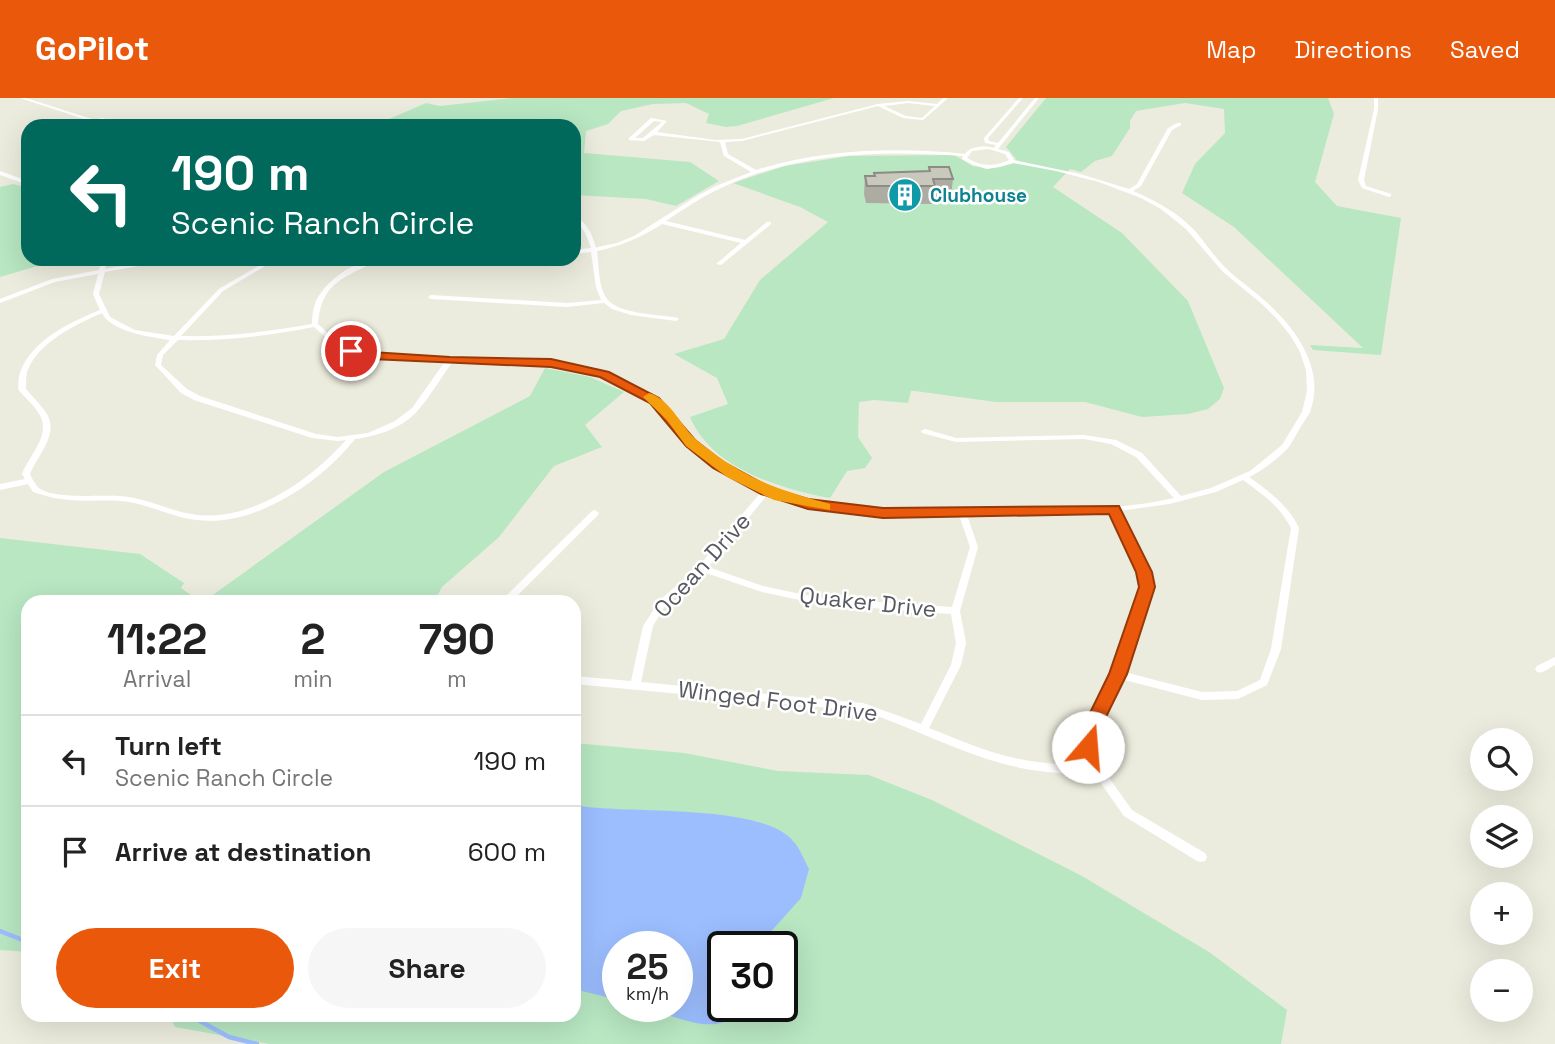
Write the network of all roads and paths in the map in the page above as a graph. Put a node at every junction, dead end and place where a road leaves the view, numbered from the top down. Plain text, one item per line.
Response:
1 (22, 98) edge
2 (946, 98) edge
3 (1021, 98) edge
4 (1037, 98) edge
5 (1376, 98) edge
6 (878, 105) junction
7 (938, 105) junction
8 (82, 119) edge
9 (1179, 124) dead end
10 (653, 133) junction
11 (722, 141) junction
12 (997, 147) junction
13 (964, 155) junction
14 (1012, 161) junction
15 (755, 172) junction
16 (0, 173) edge
17 (21, 180) edge
18 (1128, 192) junction
19 (1389, 195) dead end
20 (581, 222) edge
21 (663, 222) junction
22 (769, 223) dead end
23 (745, 242) junction
24 (593, 251) junction
25 (581, 252) edge
26 (719, 264) dead end
27 (102, 266) edge
28 (132, 266) edge
29 (262, 266) edge
30 (362, 266) edge
31 (98, 273) junction
32 (431, 297) dead end
33 (0, 301) edge
34 (605, 302) junction
35 (102, 311) junction
36 (676, 319) dead end
37 (315, 325) junction
38 (173, 339) junction
39 (450, 360) junction
40 (925, 431) dead end
41 (351, 439) junction
42 (1243, 477) junction
43 (28, 481) junction
44 (0, 487) edge
45 (766, 491) junction
46 (1179, 499) junction
47 (1114, 509) junction
48 (962, 512) junction
49 (595, 513) dead end
50 (702, 568) junction
51 (512, 595) edge
52 (955, 611) junction
53 (1555, 661) edge
54 (1540, 668) dead end
55 (1118, 674) junction
56 (581, 680) edge
57 (636, 683) junction
58 (924, 728) junction
59 (1098, 771) junction
60 (1201, 857) dead end

1 - 8 street
2 - 7 street
3 - 12 street
4 - 12 street
5 - 19 street
6 - 7 street
6 - 7 street
6 - 11 street
9 - 18 street
10 - 10 street
10 - 11 street
11 - 15 street
12 - 13 street
12 - 14 street
13 - 14 street
13 - 15 street
14 - 18 street
15 - 21 street
16 - 17 street
18 - 42 street
20 - 24 street
21 - 23 street
21 - 24 street
22 - 23 street
23 - 26 street
24 - 25 street
24 - 34 street
27 - 31 street
28 - 31 street
29 - 38 street
30 - 37 street
31 - 33 street
31 - 35 street
32 - 34 street
34 - 36 street
35 - 38 street
35 - 43 street
37 - 38 street
37 - 39 street
38 - 41 street
39 - 41 street
39 - 45 street
40 - 46 street
41 - 43 street
42 - 46 street
42 - 55 street
43 - 44 street
45 - 48 street
45 - 50 street, Ocean Drive
46 - 47 street
47 - 48 street
47 - 55 street
48 - 52 street
49 - 51 street
50 - 52 street, Quaker Drive
50 - 57 street, Ocean Drive
52 - 58 street
53 - 54 street
55 - 59 street
56 - 57 street, Winged Foot Drive
57 - 58 street, Winged Foot Drive
58 - 59 street, Winged Foot Drive
59 - 60 street

